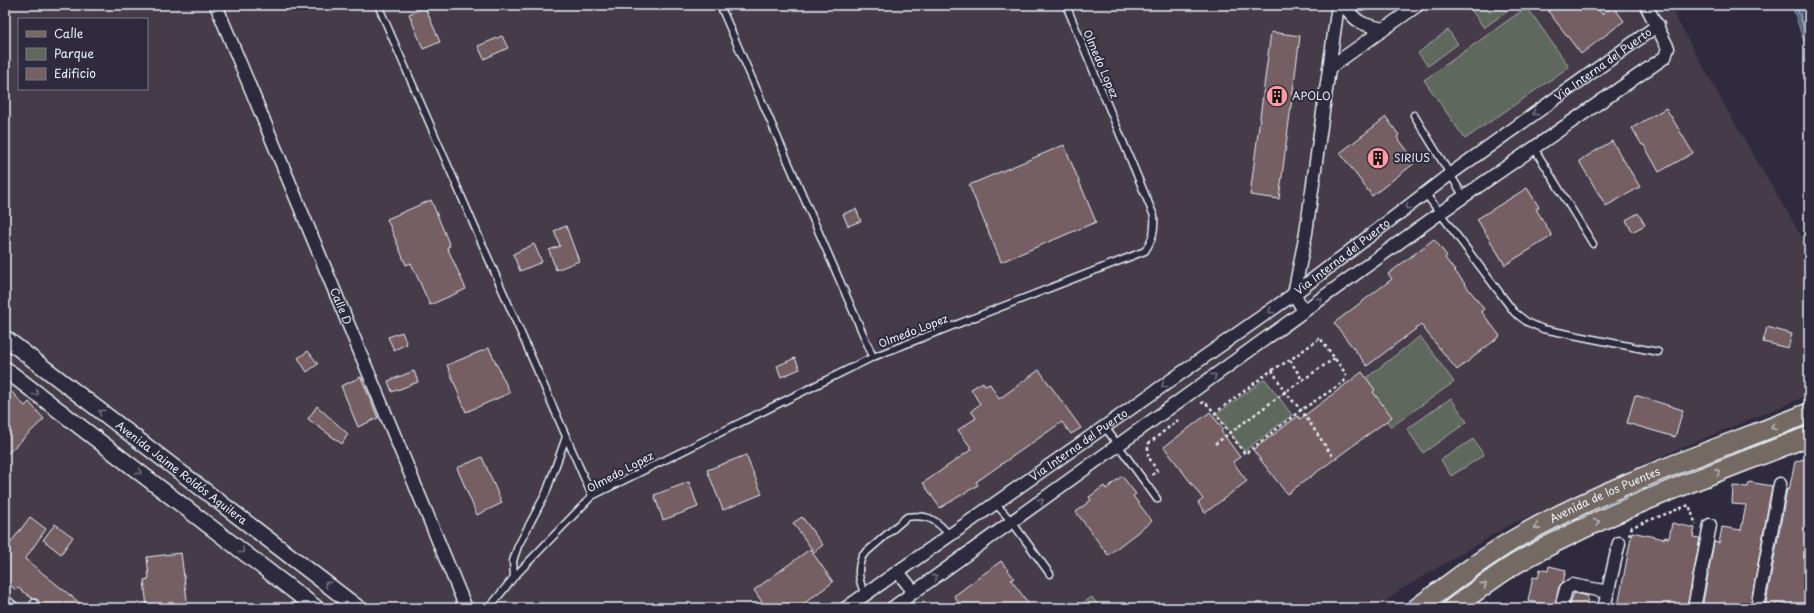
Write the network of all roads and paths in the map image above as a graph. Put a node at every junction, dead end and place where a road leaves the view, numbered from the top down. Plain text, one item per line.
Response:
1 (216, 5) edge
2 (378, 5) edge
3 (720, 5) edge
4 (1066, 5) edge
5 (1338, 5) edge
6 (1344, 5) edge
7 (1418, 5) edge
8 (1646, 5) edge
9 (1658, 25) junction
10 (1384, 29) junction
11 (1329, 68) junction
12 (1414, 115) dead end
13 (1534, 148) junction
14 (1450, 175) junction
15 (1425, 193) junction
16 (1464, 197) junction
17 (1440, 213) junction
18 (1593, 244) dead end
19 (1294, 294) junction
20 (1304, 311) junction
21 (5, 338) edge
22 (1658, 352) dead end
23 (873, 357) junction
24 (1335, 358) junction
25 (1290, 360) junction
26 (5, 369) edge
27 (1272, 370) junction
28 (1303, 381) junction
29 (1285, 392) junction
30 (1200, 403) dead end
31 (1301, 410) junction
32 (1216, 413) junction
33 (1809, 413) edge
34 (1182, 417) dead end
35 (1105, 427) junction
36 (1230, 433) junction
37 (1809, 436) edge
38 (566, 437) junction
39 (1215, 444) dead end
40 (1117, 445) junction
41 (1333, 457) dead end
42 (1144, 481) junction
43 (1780, 484) dead end
44 (592, 496) junction
45 (1157, 499) dead end
46 (995, 503) junction
47 (1012, 522) junction
48 (1709, 529) joint
49 (950, 535) junction
50 (1618, 542) joint
51 (898, 572) junction
52 (1050, 574) dead end
53 (514, 577) junction
54 (914, 592) junction
55 (1608, 592) junction
56 (865, 595) junction
57 (5, 598) edge
58 (17, 608) edge
59 (316, 608) edge
60 (358, 608) edge
61 (466, 608) edge
62 (489, 608) edge
63 (846, 608) edge
64 (892, 608) edge
65 (1417, 608) edge
66 (1453, 608) edge
67 (1561, 608) edge
68 (1604, 608) edge
69 (1694, 608) edge
70 (1757, 608) edge

1 - 61 street, Calle D
2 - 38 lane
3 - 23 lane
4 - 23 lane, Olmedo Lopez
5 - 11 street
6 - 10 street
7 - 10 street
8 - 9 street
9 - 13 street, Via Interna del Puerto
9 -> 14 street, Via Interna del Puerto
10 - 11 street
11 - 19 street
12 - 14 lane
13 - 16 street, Via Interna del Puerto
13 - 18 lane
14 - 15 street, Via Interna del Puerto
14 - 16 lane
15 - 17 lane
15 -> 19 street, Via Interna del Puerto
16 - 17 street, Via Interna del Puerto
20 -> 17 street, Via Interna del Puerto
17 - 22 lane
19 - 20 street
19 -> 35 street, Via Interna del Puerto
40 -> 20 street, Via Interna del Puerto
60 -> 21 street, Avenida Jaime Roldós Aguilera
23 - 44 lane, Olmedo Lopez
24 - 25 path
24 - 28 path
24 - 31 path
25 - 27 path
25 - 28 path
26 -> 59 street
27 - 29 path
27 - 32 path
28 - 29 path
29 - 31 path
29 - 36 path
30 - 32 path
31 - 36 path
31 - 41 path
32 - 36 path
33 -> 65 main road, Avenida de los Puentes
34 - 42 path
35 - 40 lane
35 - 46 street, Via Interna del Puerto
36 - 39 path
66 -> 37 main road, Avenida de los Puentes
38 - 44 lane
38 - 53 lane
40 - 42 lane
47 -> 40 street, Via Interna del Puerto
42 - 45 lane
43 - 70 street
44 - 53 lane, Olmedo Lopez
46 - 47 lane
46 - 49 street, Via Interna del Puerto
47 - 52 lane
54 -> 47 street, Via Interna del Puerto
48 - 50 path
48 - 69 street
49 - 51 street, Via Interna del Puerto
49 - 56 lane
50 - 55 street
51 - 54 street
51 - 56 street, Via Interna del Puerto
53 - 62 lane, Olmedo Lopez
54 - 64 street, Via Interna del Puerto
55 - 67 street
55 - 68 street
56 - 63 street, Via Interna del Puerto
57 - 58 lane

